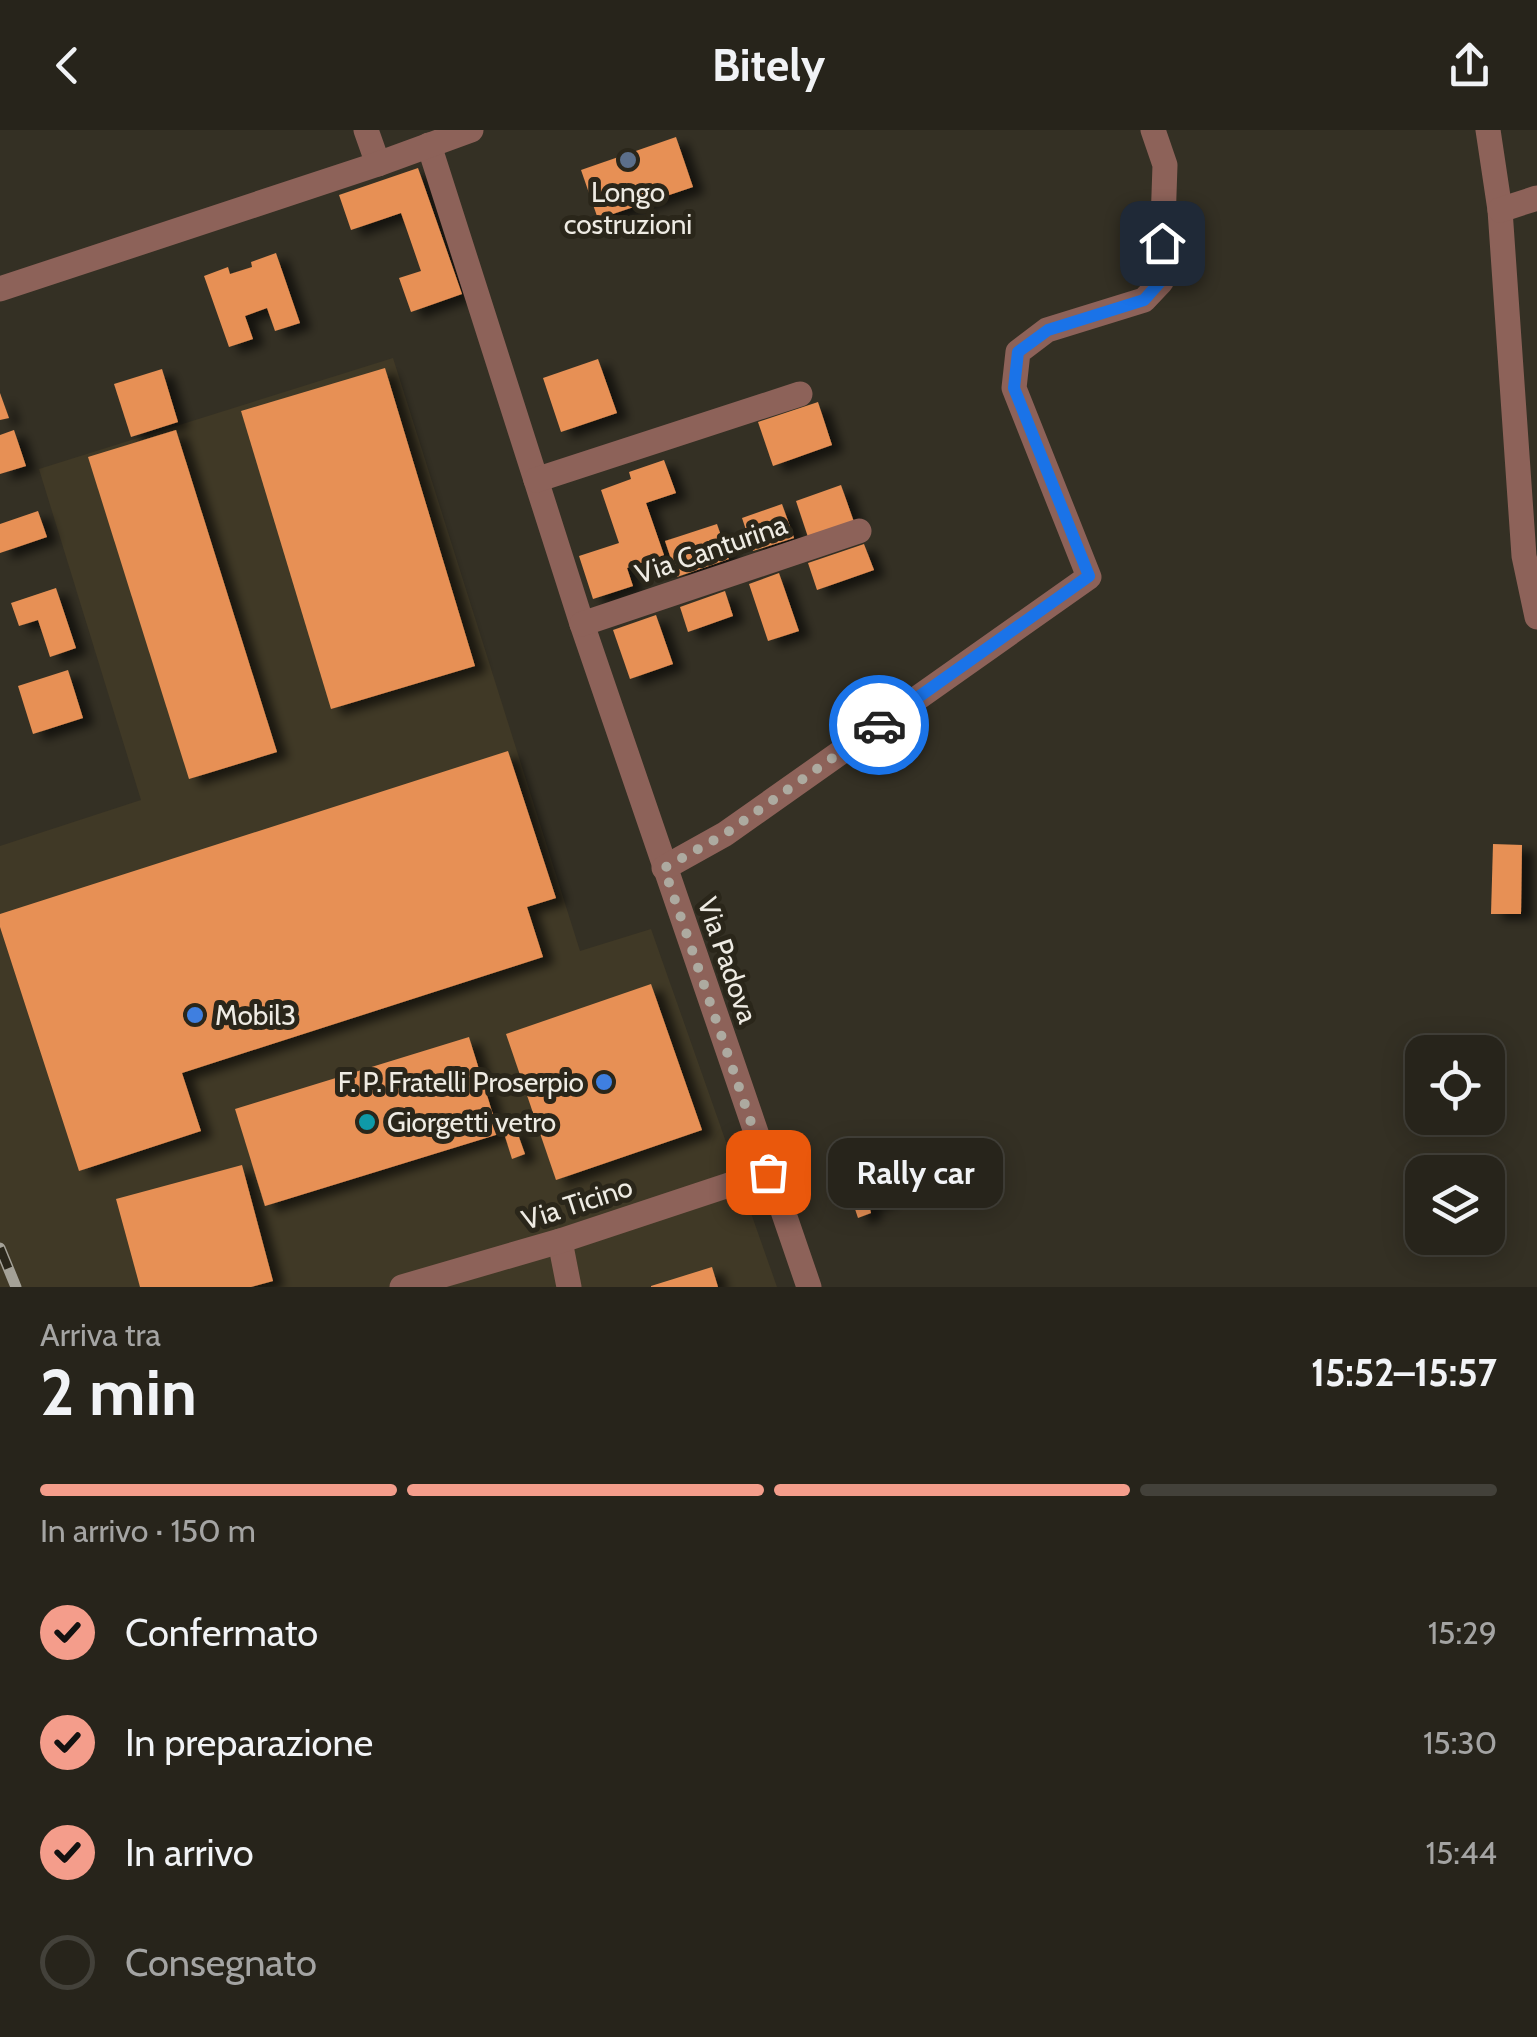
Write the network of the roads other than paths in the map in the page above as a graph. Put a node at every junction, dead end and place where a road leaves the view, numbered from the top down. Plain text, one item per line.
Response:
1 (366, 130) edge
2 (471, 130) edge
3 (1153, 130) edge
4 (1488, 130) edge
5 (430, 145) junction
6 (378, 164) junction
7 (1537, 198) edge
8 (1500, 210) junction
9 (0, 289) edge
10 (800, 394) dead end
11 (536, 480) junction
12 (859, 531) dead end
13 (1537, 616) edge
14 (582, 624) junction
15 (664, 868) junction
16 (768, 1172) junction
17 (560, 1241) junction
18 (402, 1287) edge
19 (569, 1287) edge
20 (809, 1287) edge

1 - 6 street
2 - 5 street
3 - 15 street
4 - 8 street
5 - 6 street
5 - 11 street, Via Padova
6 - 9 street
7 - 8 street
8 - 13 street
10 - 11 street
11 - 14 street, Via Padova
12 - 14 street, Via Canturina
14 - 15 street, Via Padova
15 - 16 street, Via Padova
16 - 17 street, Via Ticino
16 - 20 street, Via Padova
17 - 18 street, Via Ticino
17 - 19 street

